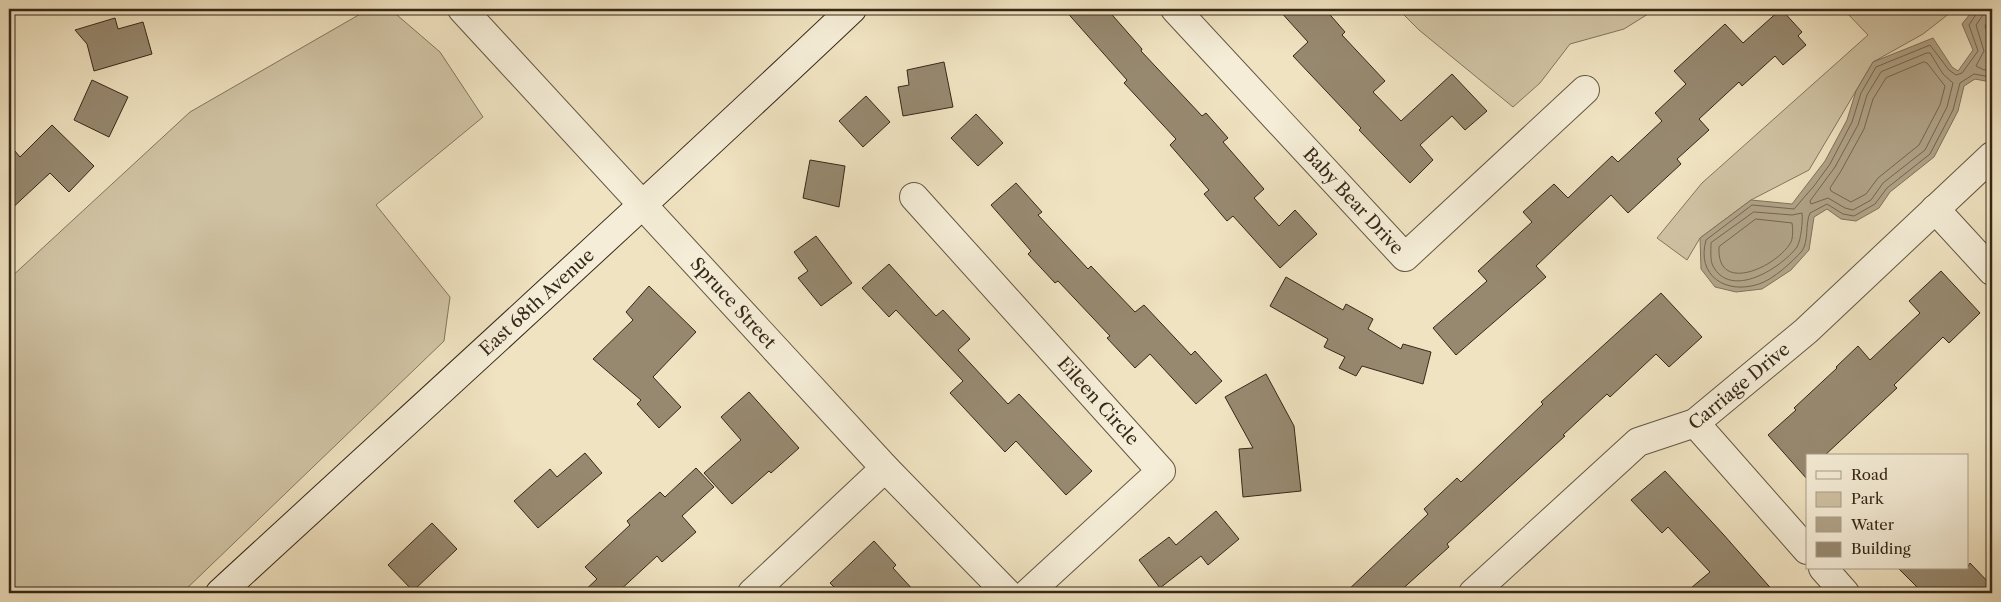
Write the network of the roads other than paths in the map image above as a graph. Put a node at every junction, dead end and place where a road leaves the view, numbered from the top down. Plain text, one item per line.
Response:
1 (462, 9) edge
2 (852, 9) edge
3 (1175, 9) edge
4 (1585, 90) dead end
5 (1992, 156) edge
6 (914, 197) dead end
7 (642, 204) junction
8 (1935, 209) junction
9 (1992, 271) edge
10 (1695, 423) junction
11 (885, 468) junction
12 (1806, 549) edge
13 (1825, 570) edge
14 (220, 593) edge
15 (752, 593) edge
16 (1007, 593) edge
17 (1028, 593) edge
18 (1473, 593) edge
19 (1845, 593) edge

1 - 7 street, Spruce Street
2 - 7 street, East 68th Avenue
3 - 4 street, Baby Bear Drive
5 - 8 street, Carriage Drive
6 - 17 street, Eileen Circle
7 - 11 street, Spruce Street
7 - 14 street, East 68th Avenue
8 - 9 street
8 - 10 street, Carriage Drive
10 - 12 street
10 - 18 street, Carriage Drive
11 - 15 street
11 - 16 street, Spruce Street
13 - 19 street

